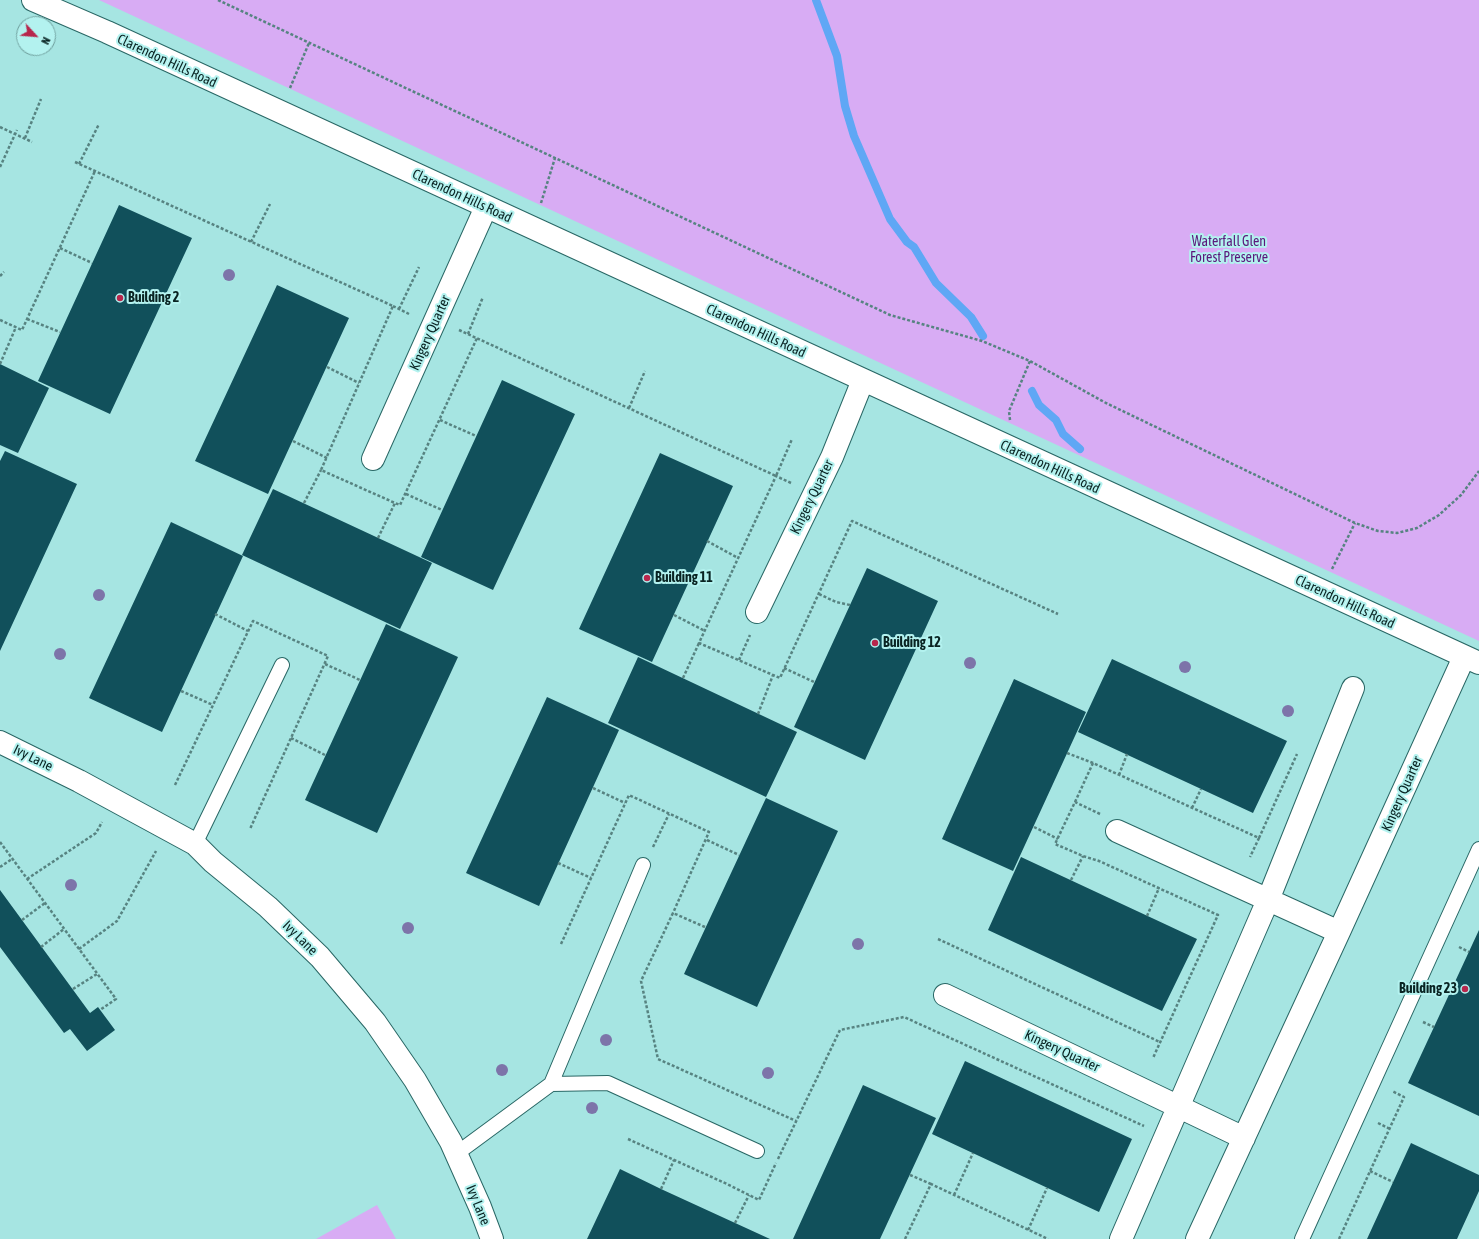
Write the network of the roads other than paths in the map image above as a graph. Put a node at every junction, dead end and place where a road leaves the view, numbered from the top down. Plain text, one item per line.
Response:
1 (33, 0) edge
2 (486, 207) junction
3 (863, 380) junction
4 (374, 459) dead end
5 (755, 620) road end
6 (1472, 660) edge
7 (282, 664) dead end
8 (1353, 688) dead end
9 (0, 742) edge
10 (1117, 832) dead end
11 (195, 844) junction
12 (1479, 849) edge
13 (643, 865) dead end
14 (1268, 900) junction
15 (1339, 932) junction
16 (945, 995) dead end
17 (551, 1084) junction
18 (1179, 1106) junction
19 (1244, 1138) junction
20 (757, 1151) dead end
21 (456, 1154) junction
22 (492, 1239) edge
23 (1121, 1239) edge
24 (1197, 1239) edge
25 (1302, 1239) edge

1 - 2 street, Clarendon Hills Road
2 - 3 street, Clarendon Hills Road
2 - 4 street, Kingery Quarter
3 - 5 street, Kingery Quarter
3 - 6 street, Clarendon Hills Road
6 - 15 street, Kingery Quarter
7 - 11 lane
8 - 14 street
9 - 11 street, Ivy Lane
10 - 14 street
11 - 21 street, Ivy Lane
12 - 25 lane
13 - 17 lane
14 - 15 street
14 - 18 street
15 - 19 street, Kingery Quarter
16 - 18 street, Kingery Quarter
17 - 20 lane
17 - 21 lane
18 - 19 street, Kingery Quarter
18 - 23 street
19 - 24 street, Kingery Quarter
21 - 22 street, Ivy Lane

